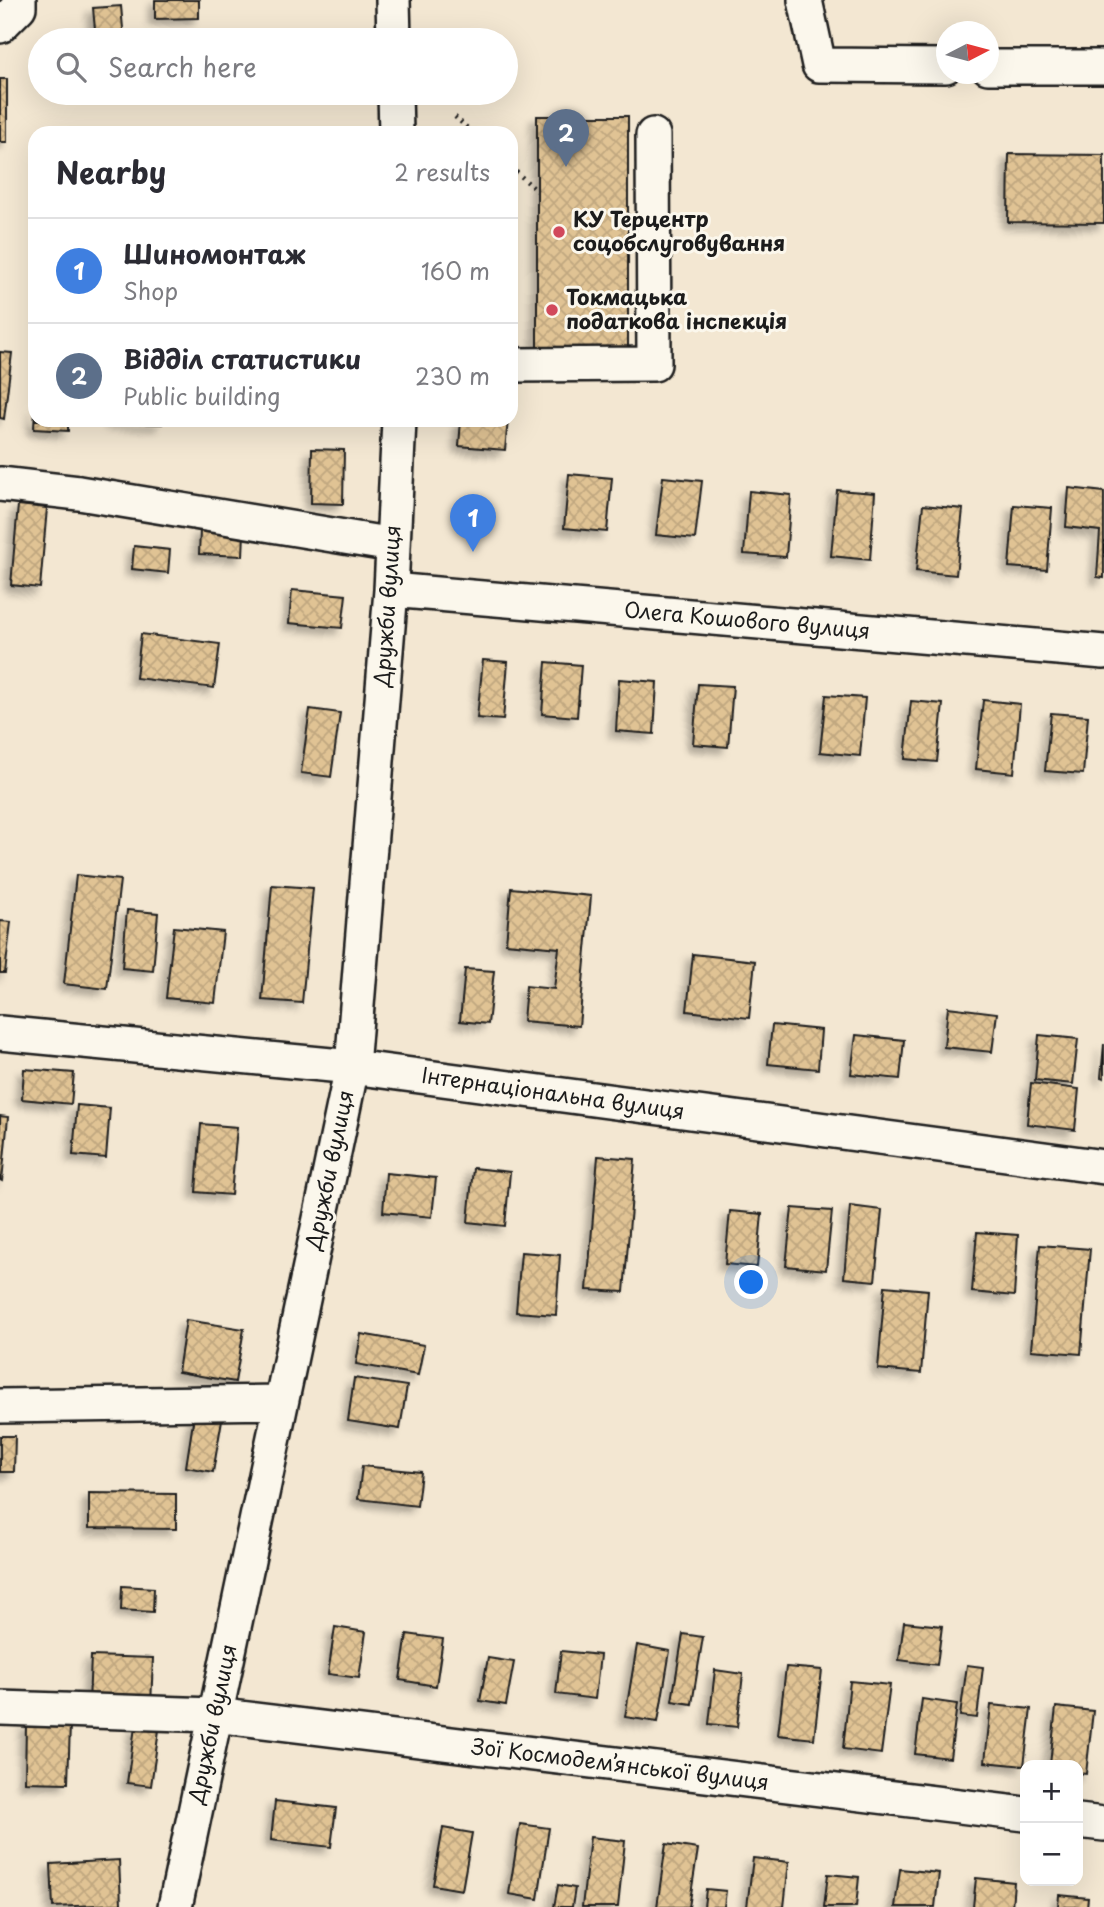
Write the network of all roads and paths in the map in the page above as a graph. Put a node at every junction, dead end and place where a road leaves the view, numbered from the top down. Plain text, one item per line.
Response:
1 (19, 0) edge
2 (393, 0) edge
3 (805, 0) edge
4 (0, 26) edge
5 (394, 28) edge
6 (936, 66) edge
7 (999, 66) edge
8 (1104, 67) edge
9 (395, 105) edge
10 (455, 117) dead end
11 (396, 126) edge
12 (465, 126) edge
13 (653, 135) dead end
14 (518, 173) edge
15 (537, 191) dead end
16 (518, 365) edge
17 (399, 427) edge
18 (0, 484) edge
19 (393, 545) junction
20 (391, 590) junction
21 (1104, 652) edge
22 (0, 1033) edge
23 (352, 1067) junction
24 (1104, 1167) edge
25 (281, 1402) junction
26 (0, 1406) edge
27 (0, 1708) edge
28 (215, 1715) junction
29 (1020, 1813) edge
30 (1083, 1822) edge
31 (1104, 1824) edge
32 (175, 1907) edge

1 - 4 street
2 - 5 street
3 - 6 street
7 - 8 street
9 - 11 street
10 - 12 path
13 - 16 street
14 - 15 path
17 - 19 street, Дружби вулиця
18 - 19 street
19 - 20 street, Дружби вулиця
20 - 21 street, Олега Кошового вулиця
20 - 23 street, Дружби вулиця
22 - 23 street, Інтернаціональна вулиця
23 - 24 street, Інтернаціональна вулиця
23 - 25 street, Дружби вулиця
25 - 26 street
25 - 28 street, Дружби вулиця
27 - 28 street, Зої Космодем’янської вулиця
28 - 29 street, Зої Космодем’янської вулиця
28 - 32 street, Дружби вулиця
30 - 31 street

